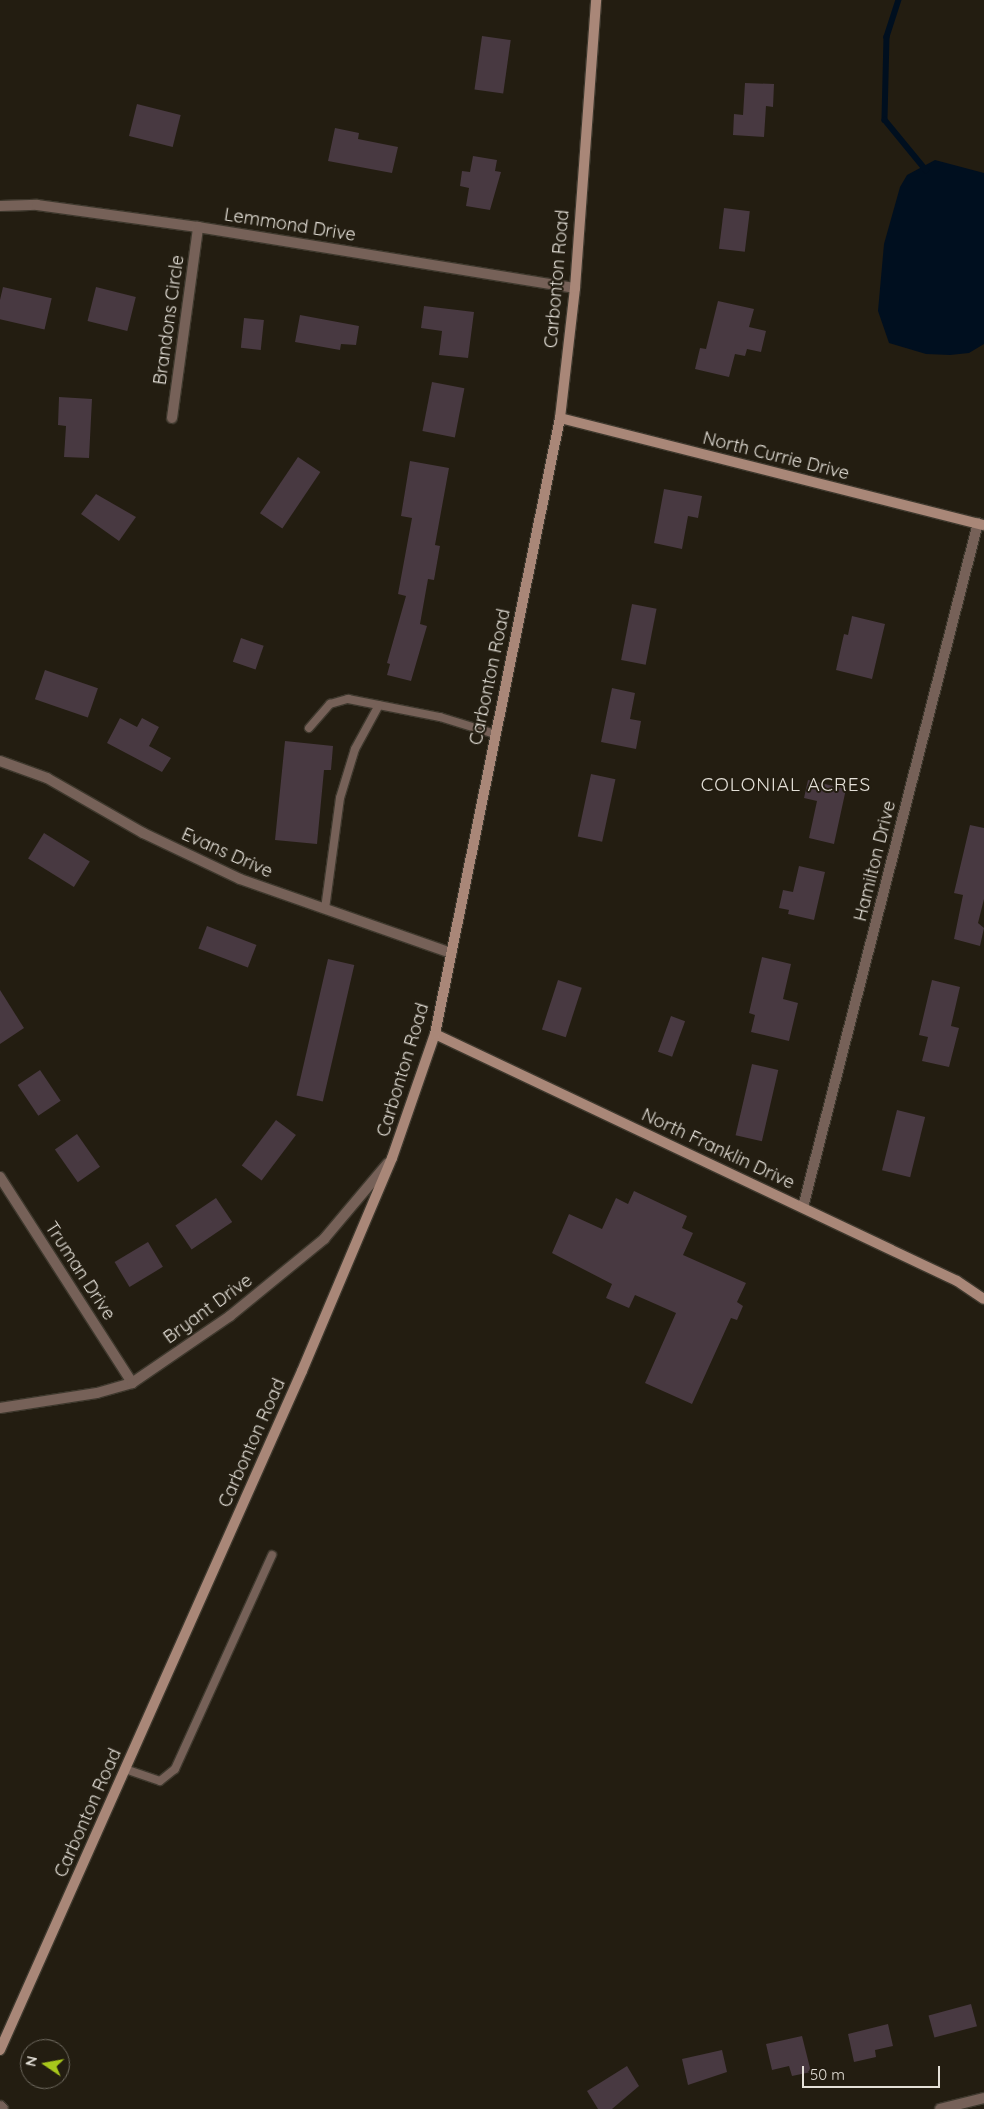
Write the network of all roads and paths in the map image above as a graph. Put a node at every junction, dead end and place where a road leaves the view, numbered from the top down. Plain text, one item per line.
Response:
1 (596, 0) edge
2 (0, 206) edge
3 (198, 227) junction
4 (575, 288) junction
5 (172, 418) dead end
6 (560, 418) junction
7 (981, 524) edge
8 (379, 706) junction
9 (309, 728) dead end
10 (495, 734) junction
11 (0, 761) edge
12 (325, 909) junction
13 (451, 953) junction
14 (435, 1034) junction
15 (392, 1158) junction
16 (0, 1177) edge
17 (803, 1207) junction
18 (984, 1299) edge
19 (132, 1383) junction
20 (0, 1408) edge
21 (272, 1555) dead end
22 (125, 1769) junction
23 (0, 2050) edge
24 (984, 2098) edge
25 (0, 2106) edge
26 (3, 2109) edge
27 (940, 2109) edge

1 - 4 street, Carbonton Road
2 - 3 street, Lemmond Drive
3 - 4 street, Lemmond Drive
3 - 5 street, Brandons Circle
4 - 6 street, Carbonton Road
6 - 7 street, North Currie Drive
6 - 10 street, Carbonton Road
7 - 17 street, Hamilton Drive
8 - 9 lane
8 - 10 lane
8 - 12 lane
10 - 13 street, Carbonton Road
11 - 12 street, Evans Drive
12 - 13 street, Evans Drive
13 - 14 street, Carbonton Road
14 - 15 street, Carbonton Road
14 - 17 street, North Franklin Drive
15 - 19 street, Bryant Drive
15 - 22 street, Carbonton Road
16 - 19 street, Truman Drive
17 - 18 street, North Franklin Drive
19 - 20 street, Bryant Drive
21 - 22 lane
22 - 23 street, Carbonton Road
24 - 27 street
25 - 26 street

